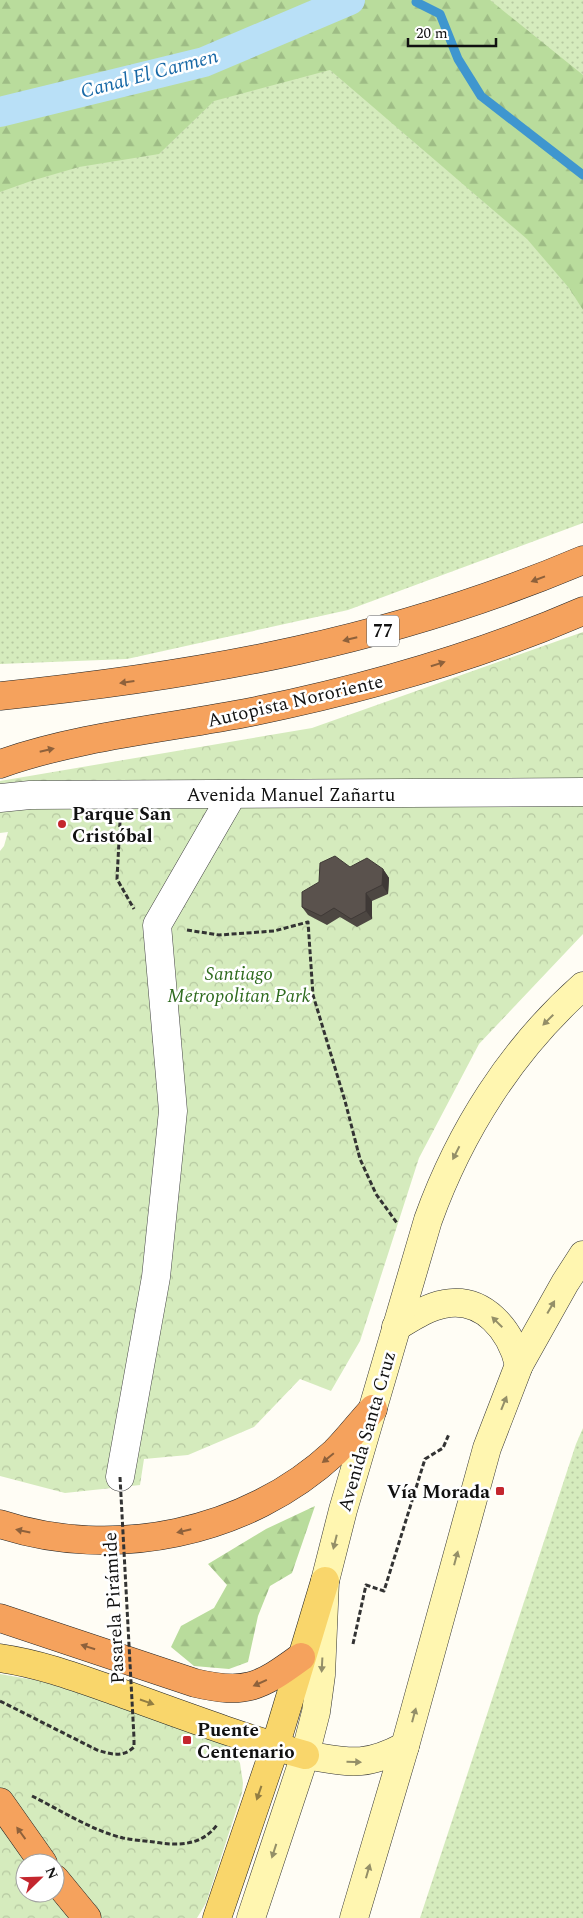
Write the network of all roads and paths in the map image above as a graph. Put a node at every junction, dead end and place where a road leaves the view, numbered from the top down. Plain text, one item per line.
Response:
1 (583, 560) edge
2 (583, 611) edge
3 (0, 696) edge
4 (0, 764) edge
5 (583, 792) edge
6 (121, 795) junction
7 (232, 795) junction
8 (0, 798) edge
9 (136, 913) dead end
10 (218, 935) dead end
11 (583, 986) edge
12 (398, 1224) dead end
13 (583, 1255) edge
14 (396, 1327) junction
15 (519, 1365) junction
16 (372, 1409) junction
17 (449, 1434) dead end
18 (120, 1477) joint
19 (0, 1524) edge
20 (325, 1581) junction
21 (0, 1618) edge
22 (351, 1652) dead end
23 (301, 1657) junction
24 (0, 1658) edge
25 (0, 1701) edge
26 (405, 1746) junction
27 (274, 1747) junction
28 (306, 1755) junction
29 (26, 1793) dead end
30 (0, 1802) edge
31 (220, 1821) dead end
32 (36, 1853) edge
33 (65, 1890) edge
34 (87, 1918) edge
35 (217, 1918) edge
36 (252, 1918) edge
37 (354, 1918) edge

1 -> 3 highway, 77
4 -> 2 highway, Autopista Nororiente / 77
5 - 7 street, Avenida Manuel Zañartu
6 - 7 street, Avenida Manuel Zañartu
6 - 8 street, Avenida Manuel Zañartu
6 - 9 path
7 - 18 street
10 - 12 path
11 -> 14 main road, Avenida Santa Cruz
15 -> 13 main road
15 -> 14 main road
14 - 16 main road, Avenida Santa Cruz
26 -> 15 main road
16 -> 19 highway
16 -> 20 main road, Avenida Santa Cruz
17 - 22 path
18 - 25 path, Pasarela Pirámide, bridge
20 - 23 main road
20 -> 28 main road, Avenida Santa Cruz
23 -> 21 highway
23 - 27 main road
24 -> 27 main road
28 -> 26 main road
37 -> 26 main road
27 - 28 main road
27 -> 35 main road
28 -> 36 main road, Avenida Santa Cruz
29 - 31 path
32 -> 30 highway
33 - 34 highway

